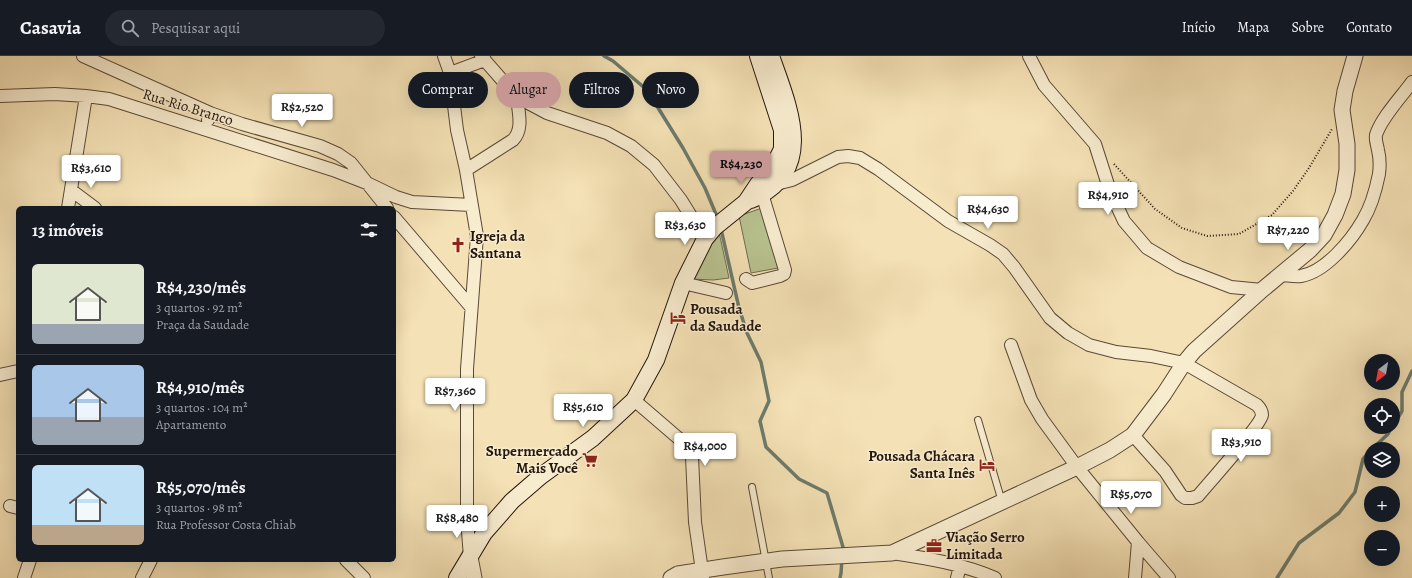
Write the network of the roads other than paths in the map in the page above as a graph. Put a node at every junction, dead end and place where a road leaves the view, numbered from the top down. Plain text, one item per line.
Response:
1 (83, 56) edge
2 (444, 56) edge
3 (758, 56) edge
4 (771, 56) edge
5 (1029, 56) edge
6 (1355, 56) edge
7 (483, 58) edge
8 (450, 72) edge
9 (452, 72) edge
10 (496, 73) edge
11 (1412, 82) edge
12 (0, 96) edge
13 (86, 96) junction
14 (454, 108) edge
15 (518, 108) edge
16 (538, 108) edge
17 (210, 113) junction
18 (206, 129) junction
19 (466, 170) junction
20 (369, 184) junction
21 (776, 184) junction
22 (760, 189) junction
23 (71, 190) junction
24 (471, 205) junction
25 (68, 206) edge
26 (92, 206) edge
27 (386, 206) edge
28 (396, 224) edge
29 (705, 240) junction
30 (1279, 275) junction
31 (746, 279) dead end
32 (683, 283) junction
33 (1262, 290) junction
34 (726, 293) dead end
35 (471, 306) junction
36 (1010, 345) dead end
37 (1184, 363) junction
38 (16, 371) edge
39 (0, 375) edge
40 (634, 400) junction
41 (978, 420) dead end
42 (1133, 435) junction
43 (1077, 467) junction
44 (752, 487) dead end
45 (1002, 502) junction
46 (1138, 542) junction
47 (892, 553) junction
48 (470, 557) junction
49 (765, 561) junction
50 (29, 562) edge
51 (150, 562) edge
52 (348, 562) edge
53 (958, 572) edge
54 (702, 574) edge
55 (24, 578) edge
56 (142, 578) edge
57 (364, 578) edge
58 (457, 578) edge
59 (474, 578) edge
60 (671, 578) edge
61 (769, 578) edge
62 (995, 578) edge
63 (1135, 578) edge
64 (1169, 578) edge

1 - 17 street
2 - 8 street
3 - 22 main road
4 - 21 main road
5 - 33 street
6 - 30 street
7 - 9 street
7 - 10 street
11 - 30 street
12 - 13 street, Rua Rio Branco
13 - 18 street, Rua Rio Branco
13 - 23 street
14 - 19 street
15 - 19 street
16 - 29 street
17 - 18 street
17 - 20 street
18 - 20 street, Rua Rio Branco
19 - 24 street
20 - 24 street, Rua Rio Branco
20 - 27 street
21 - 22 main road
21 - 37 street
22 - 29 main road
22 - 31 street
23 - 25 street
23 - 26 street
24 - 35 street
28 - 35 street
29 - 32 main road
30 - 33 street
32 - 34 street
32 - 40 main road
33 - 37 street
35 - 48 street
36 - 43 street
37 - 42 street
37 - 42 street
38 - 39 street
40 - 48 main road
40 - 54 street
41 - 45 lane
42 - 43 street
43 - 45 street
43 - 46 street
44 - 49 lane
45 - 47 street
46 - 63 street
46 - 64 street
47 - 49 street
47 - 53 street
48 - 58 main road
48 - 59 street
49 - 54 street
49 - 61 lane
50 - 55 street
51 - 56 street
52 - 57 street
53 - 62 street
54 - 60 street

